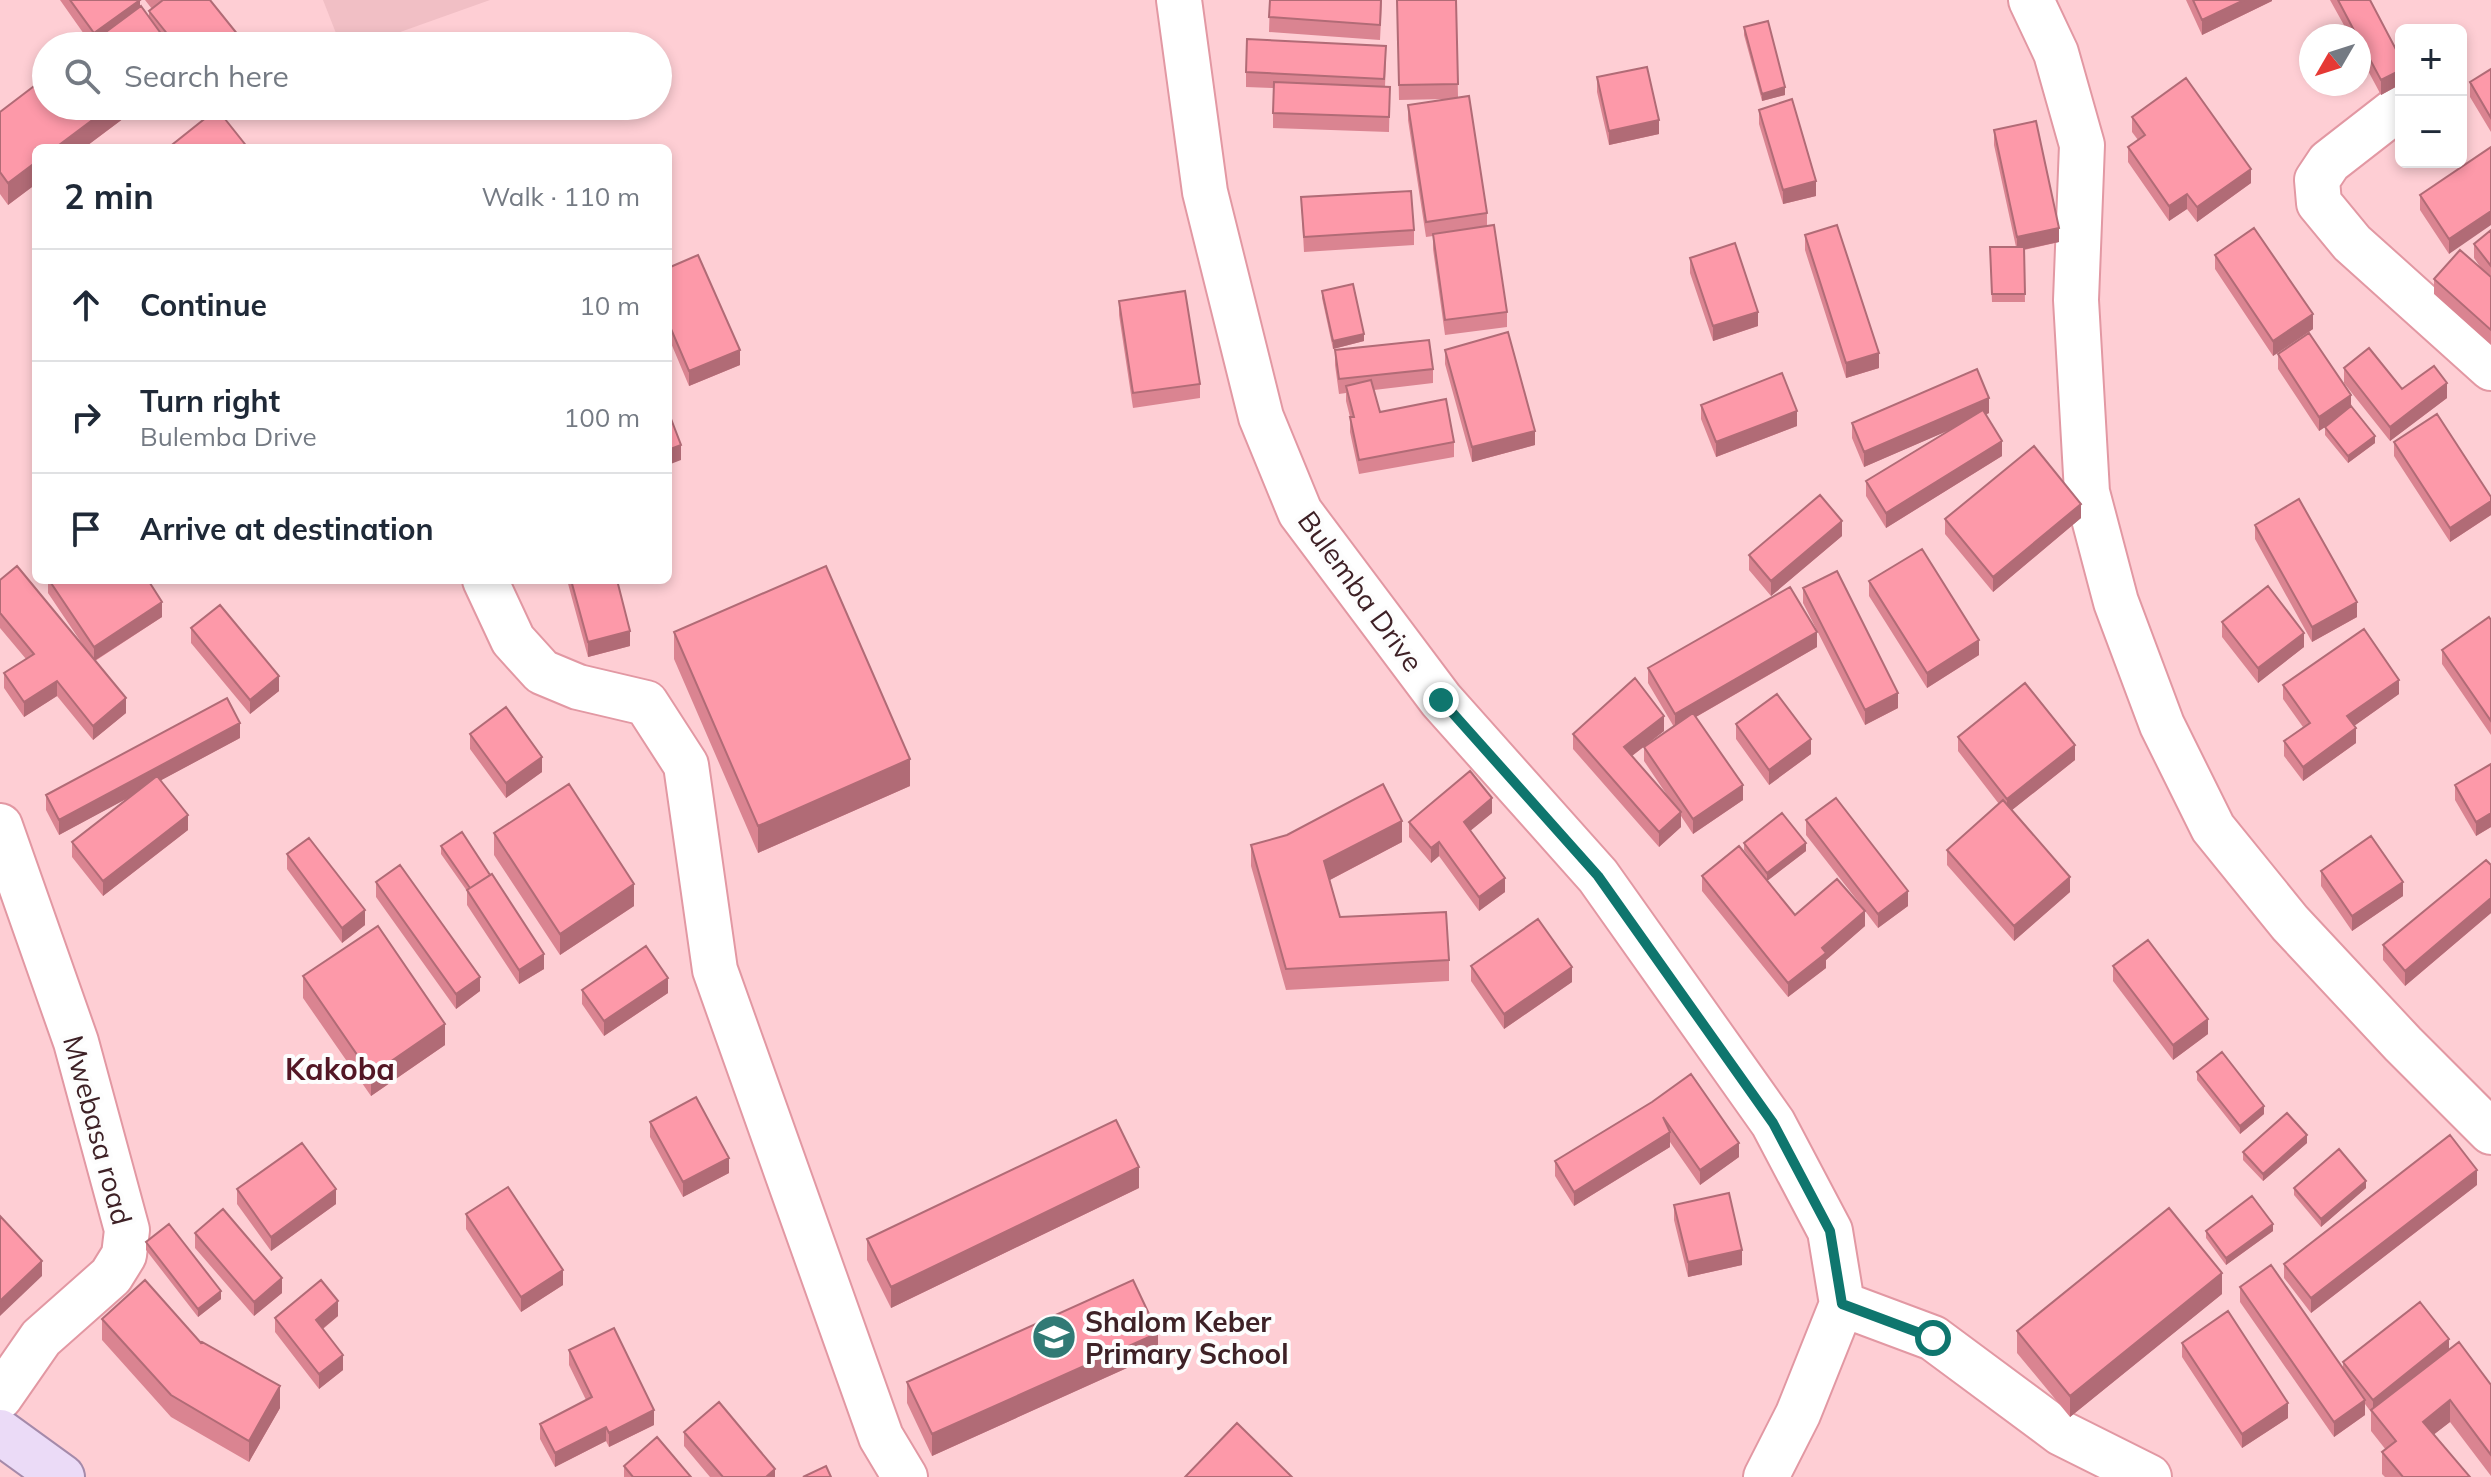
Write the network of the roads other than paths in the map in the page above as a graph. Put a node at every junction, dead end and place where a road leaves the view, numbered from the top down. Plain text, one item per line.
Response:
1 (1179, 0) edge
2 (2031, 0) edge
3 (2395, 111) edge
4 (2491, 368) edge
5 (487, 584) edge
6 (0, 826) edge
7 (2491, 1132) edge
8 (1842, 1304) junction
9 (0, 1397) edge
10 (0, 1432) edge
11 (62, 1477) edge
12 (905, 1477) edge
13 (1766, 1477) edge
14 (2149, 1477) edge

1 - 8 street, Bulemba Drive
2 - 7 street
3 - 4 street
5 - 12 street
6 - 9 street, Mwebasa road
8 - 13 street
8 - 14 street
10 - 11 main road

